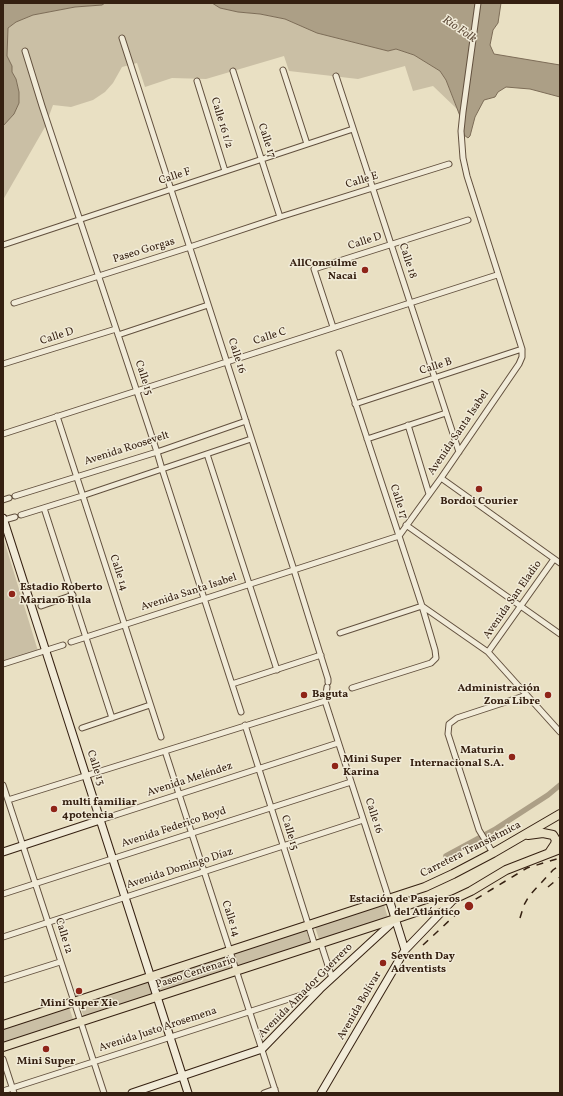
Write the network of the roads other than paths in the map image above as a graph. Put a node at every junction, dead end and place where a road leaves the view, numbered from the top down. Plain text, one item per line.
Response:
1 (478, 3) edge
2 (122, 38) dead end
3 (26, 51) dead end
4 (283, 70) dead end
5 (233, 72) dead end
6 (336, 76) dead end
7 (198, 81) dead end
8 (353, 129) junction
9 (307, 144) junction
10 (262, 160) junction
11 (449, 164) dead end
12 (225, 171) junction
13 (372, 188) junction
14 (171, 189) junction
15 (280, 217) junction
16 (80, 219) junction
17 (468, 220) dead end
18 (3, 245) edge
19 (391, 245) junction
20 (190, 247) junction
21 (498, 274) junction
22 (99, 276) junction
23 (14, 303) dead end
24 (410, 303) junction
25 (208, 305) junction
26 (333, 327) junction
27 (116, 328) junction
28 (118, 335) junction
29 (522, 349) junction
30 (339, 353) dead end
31 (226, 362) junction
32 (3, 364) edge
33 (434, 378) junction
34 (136, 390) junction
35 (355, 404) junction
36 (446, 413) junction
37 (57, 416) junction
38 (246, 421) junction
39 (408, 425) junction
40 (3, 434) edge
41 (251, 439) junction
42 (367, 439) junction
43 (157, 452) junction
44 (459, 452) junction
45 (207, 454) junction
46 (162, 469) junction
47 (77, 477) junction
48 (441, 478) junction
49 (430, 494) junction
50 (15, 496) dead end
51 (82, 496) junction
52 (9, 498) dead end
53 (3, 500) edge
54 (44, 508) junction
55 (21, 515) dead end
56 (15, 517) dead end
57 (3, 519) edge
58 (406, 525) junction
59 (398, 536) junction
60 (554, 559) junction
61 (560, 563) edge
62 (294, 570) junction
63 (249, 584) junction
64 (73, 595) junction
65 (204, 599) junction
66 (42, 606) dead end
67 (422, 606) junction
68 (520, 606) junction
69 (124, 625) junction
70 (340, 633) dead end
71 (560, 634) edge
72 (86, 637) junction
73 (71, 642) dead end
74 (63, 645) dead end
75 (46, 650) junction
76 (488, 652) junction
77 (321, 655) junction
78 (3, 664) edge
79 (277, 670) junction
80 (232, 684) junction
81 (352, 688) dead end
82 (527, 695) junction
83 (325, 700) junction
84 (150, 705) junction
85 (241, 712) dead end
86 (112, 718) junction
87 (245, 725) junction
88 (82, 728) dead end
89 (560, 732) edge
90 (161, 737) dead end
91 (338, 743) junction
92 (165, 750) junction
93 (259, 769) junction
94 (86, 775) junction
95 (351, 782) junction
96 (3, 785) edge
97 (180, 795) junction
98 (8, 800) junction
99 (271, 808) junction
100 (560, 814) edge
101 (100, 820) junction
102 (363, 820) junction
103 (192, 833) junction
104 (521, 837) junction
105 (23, 845) junction
106 (283, 846) junction
107 (560, 849) edge
108 (3, 852) edge
109 (493, 853) junction
110 (549, 854) junction
111 (113, 859) junction
112 (204, 871) junction
113 (35, 883) junction
114 (3, 894) edge
115 (125, 897) junction
116 (389, 899) junction
117 (454, 899) junction
118 (395, 919) junction
119 (48, 922) junction
120 (308, 926) junction
121 (3, 936) edge
122 (318, 945) junction
123 (406, 950) junction
124 (230, 951) junction
125 (60, 962) junction
126 (237, 971) junction
127 (151, 977) junction
128 (332, 978) junction
129 (3, 980) edge
130 (320, 989) junction
131 (157, 997) junction
132 (74, 1002) junction
133 (250, 1011) junction
134 (80, 1022) junction
135 (3, 1025) edge
136 (170, 1037) junction
137 (3, 1047) edge
138 (262, 1049) junction
139 (3, 1059) edge
140 (94, 1062) junction
141 (183, 1076) junction
142 (3, 1091) edge
143 (13, 1091) edge
144 (275, 1091) edge
145 (104, 1093) edge
146 (132, 1093) edge
147 (188, 1093) edge
148 (264, 1093) edge
149 (321, 1093) edge

1 - 21 street
2 - 14 street, Calle 16
3 - 16 street, Calle 15
4 - 9 street
5 - 10 street, Calle 17
6 - 8 street, Calle 18
7 - 12 street, Calle 16 1/2
8 - 9 street, Calle F
8 - 13 street, Calle 18
9 - 10 street, Calle F
10 - 12 street, Calle F
10 - 15 street, Calle 17
11 - 13 street, Calle E
12 - 14 street, Calle F
13 - 15 street, Calle E
13 - 19 street, Calle 18
14 - 16 street, Calle F
14 - 20 street, Calle 16
15 - 20 street, Paseo Gorgas
16 - 18 street, Calle F
16 - 22 street, Calle 15
17 - 19 street, Calle D
19 - 24 street, Calle 18
19 - 26 street, Calle D
20 - 22 street, Paseo Gorgas
20 - 25 street, Calle 16
21 - 24 street, Calle C
21 - 29 street
22 - 23 street, Paseo Gorgas
22 - 27 street, Calle 15
24 - 26 street, Calle C
24 - 33 street, Calle 18
25 - 28 street
25 - 31 street, Calle 16
26 - 31 street, Calle C
27 - 28 street, Calle 15
27 - 32 street, Calle D
28 - 34 street, Calle 15
29 - 33 street, Calle B
29 - 44 street, Avenida Santa Isabel
30 - 35 street, Calle 17
31 - 34 street, Calle C
31 - 38 street, Calle 16
33 - 35 street, Calle B
33 - 36 street, Calle 18
34 - 37 street, Calle C
34 - 43 street, Calle 15
35 - 42 street, Calle 17
36 - 39 street
36 - 44 street, Calle 18
37 - 40 street, Calle C
37 - 47 street, Calle 14
38 - 41 street, Calle 16
38 - 43 street, Avenida Roosevelt
39 - 42 street
39 - 49 street
41 - 45 street
41 - 62 street, Calle 16
42 - 59 street, Calle 17
43 - 46 street, Calle 15
43 - 47 street, Avenida Roosevelt
44 - 48 street, Avenida Santa Isabel
45 - 46 street
45 - 63 street
46 - 51 street
46 - 65 street, Calle 15
47 - 50 street, Avenida Roosevelt
47 - 51 street, Calle 14
48 - 49 street, Avenida Santa Isabel
48 - 60 street
49 - 58 street, Avenida Santa Isabel
51 - 54 street
51 - 69 street, Calle 14
52 - 53 street
54 - 55 street
54 - 64 street
56 - 57 street
57 - 75 main road, Calle 13
58 - 59 street, Avenida Santa Isabel
58 - 68 street
59 - 62 street, Avenida Santa Isabel
59 - 67 street, Calle 17
60 - 61 street
60 - 68 street, Avenida San Eladio
62 - 63 street, Avenida Santa Isabel
62 - 77 street, Calle 16
63 - 65 street, Avenida Santa Isabel
63 - 79 street
64 - 66 street
64 - 72 street
65 - 69 street, Avenida Santa Isabel
65 - 80 street, Calle 15
67 - 70 street
67 - 76 street
67 - 81 street, Calle 17
68 - 71 street
68 - 76 street, Avenida San Eladio
69 - 72 street, Avenida Santa Isabel
69 - 84 street, Calle 14
72 - 73 street, Avenida Santa Isabel
72 - 86 street
74 - 75 street
75 - 78 street
75 - 94 main road, Calle 13
76 - 82 street
77 - 79 street
77 - 83 street, Calle 16
79 - 80 street
80 - 85 street, Calle 15
82 - 89 street
82 - 109 street
83 - 87 street
83 - 91 street, Calle 16
84 - 86 street
84 - 90 street, Calle 14
86 - 88 street
87 - 92 street
87 - 93 street, Calle 15
91 - 93 street, Avenida Meléndez
91 - 95 street, Calle 16
92 - 94 street
92 - 97 street, Calle 14
93 - 97 street, Avenida Meléndez
93 - 99 street, Calle 15
94 - 98 street
94 - 101 main road, Calle 13
95 - 99 street, Avenida Federico Boyd
95 - 102 street, Calle 16
96 - 98 street, Calle 12
97 - 101 street, Avenida Meléndez
97 - 103 street, Calle 14
98 - 105 street, Calle 12
99 - 103 street, Avenida Federico Boyd
99 - 106 street, Calle 15
100 - 104 main road, Carretera Transístmica
101 - 105 main road, Avenida Meléndez
101 - 111 main road, Calle 13
102 - 106 street, Avenida Domingo Díaz
102 - 116 street, Calle 16
103 - 111 street, Avenida Federico Boyd
103 - 112 street, Calle 14
104 - 109 main road, Carretera Transístmica
104 - 110 main road
105 - 108 main road, Avenida Meléndez
105 - 113 street, Calle 12
106 - 112 street, Avenida Domingo Díaz
106 - 120 street, Calle 15
107 - 110 main road
109 - 116 main road, Carretera Transístmica
110 - 117 main road
111 - 113 street, Avenida Federico Boyd
111 - 115 main road, Calle 13
112 - 115 street, Avenida Domingo Díaz
112 - 124 street, Calle 14
113 - 114 street, Avenida Federico Boyd
113 - 119 street, Calle 12
115 - 119 street, Avenida Domingo Díaz
115 - 127 main road, Calle 13
116 - 118 main road, Calle 16
116 - 120 main road, Paseo Centenario
117 - 118 main road
117 - 123 main road, Avenida Bolívar
118 - 122 main road, Paseo Centenario
118 - 123 main road, Calle 16
118 - 128 main road, Avenida Amador Guerrero
119 - 121 street, Avenida Domingo Díaz
119 - 125 street, Calle 12
120 - 122 street, Calle 15
120 - 124 main road, Paseo Centenario
122 - 126 main road, Paseo Centenario
122 - 128 street, Calle 15
123 - 149 main road, Avenida Bolívar
124 - 126 street, Calle 14
124 - 127 main road, Paseo Centenario
125 - 129 street
125 - 132 street, Calle 12
126 - 131 main road, Paseo Centenario
126 - 133 street, Calle 14
127 - 131 main road, Calle 13
127 - 132 main road, Paseo Centenario
128 - 130 main road, Avenida Amador Guerrero
130 - 133 street, Avenida Justo Arosemena
130 - 138 main road, Avenida Amador Guerrero
131 - 134 main road, Paseo Centenario
131 - 136 main road, Calle 13
132 - 134 street, Calle 12
132 - 135 main road, Paseo Centenario
133 - 136 street, Avenida Justo Arosemena
133 - 138 street, Calle 14
134 - 137 main road, Paseo Centenario
134 - 140 street, Calle 12
136 - 140 street, Avenida Justo Arosemena
136 - 141 main road, Calle 13
138 - 141 main road, Avenida Amador Guerrero
138 - 144 street, Calle 14
139 - 143 street
140 - 143 street, Avenida Justo Arosemena
140 - 145 street, Calle 12
141 - 146 main road, Avenida Amador Guerrero
141 - 147 main road, Calle 13
142 - 143 street, Avenida Justo Arosemena
144 - 148 street

